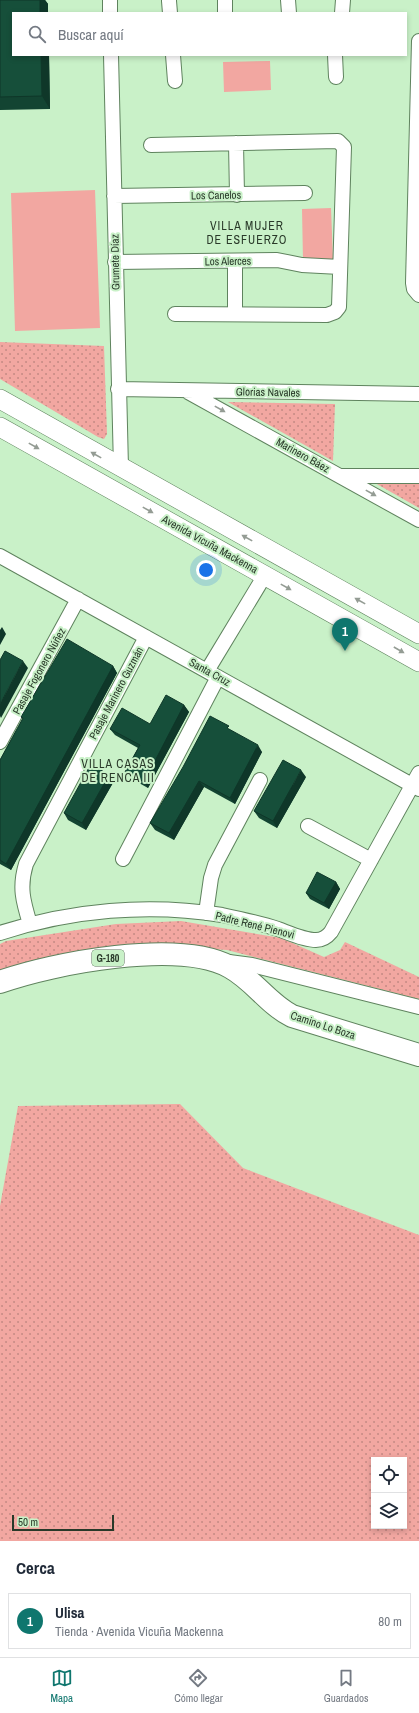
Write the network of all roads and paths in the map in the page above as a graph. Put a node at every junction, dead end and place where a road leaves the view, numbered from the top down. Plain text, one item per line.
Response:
1 (110, 0) edge
2 (225, 0) edge
3 (288, 0) edge
4 (342, 0) edge
5 (110, 12) edge
6 (225, 12) edge
7 (289, 12) edge
8 (342, 12) edge
9 (419, 41) edge
10 (111, 56) edge
11 (173, 56) edge
12 (335, 56) edge
13 (418, 59) edge
14 (336, 77) dead end
15 (175, 81) dead end
16 (418, 136) edge
17 (236, 143) junction
18 (151, 145) dead end
19 (305, 193) dead end
20 (237, 195) junction
21 (120, 196) junction
22 (417, 214) edge
23 (235, 261) junction
24 (115, 262) junction
25 (340, 267) junction
26 (418, 294) edge
27 (175, 314) dead end
28 (235, 314) junction
29 (118, 389) junction
30 (186, 390) junction
31 (419, 394) edge
32 (0, 400) edge
33 (0, 427) edge
34 (121, 468) junction
35 (339, 476) junction
36 (419, 476) edge
37 (419, 520) edge
38 (2, 561) edge
39 (265, 575) junction
40 (78, 599) junction
41 (383, 614) junction
42 (371, 634) junction
43 (419, 634) edge
44 (146, 637) junction
45 (419, 662) edge
46 (212, 674) junction
47 (0, 742) edge
48 (419, 773) edge
49 (260, 780) dead end
50 (416, 787) edge
51 (308, 826) dead end
52 (123, 859) dead end
53 (371, 860) junction
54 (206, 913) junction
55 (30, 924) junction
56 (0, 933) edge
57 (218, 961) junction
58 (0, 982) edge
59 (419, 1007) edge
60 (419, 1055) edge

1 - 5 street
2 - 6 street
3 - 7 street
4 - 8 street
9 - 13 street
10 - 21 street, Grumete Díaz
11 - 15 street
12 - 14 street
13 - 16 street
16 - 22 street
17 - 18 street
17 - 20 street
17 - 25 street
19 - 20 street, Los Canelos
20 - 21 street, Los Canelos
21 - 24 street, Grumete Díaz
22 - 26 street
23 - 24 street, Los Alerces
23 - 25 street, Los Alerces
23 - 28 street
24 - 29 street, Grumete Díaz
25 - 28 street
27 - 28 street
29 - 30 street, Glorias Navales
29 - 34 street, Grumete Díaz
30 - 31 street, Glorias Navales
30 -> 35 street, Marinero Báez
34 -> 32 street, Avenida Vicuña Mackenna
33 -> 39 street, Avenida Vicuña Mackenna
41 -> 34 street, Avenida Vicuña Mackenna
35 - 36 street
35 -> 37 street, Marinero Báez
38 - 40 street, Santa Cruz
39 -> 42 street, Avenida Vicuña Mackenna
39 - 46 street
40 - 44 street, Santa Cruz
40 - 47 street, Pasaje Fogonero Núñez
41 - 42 street
41 - 43 street, Avenida Vicuña Mackenna
42 -> 45 street, Avenida Vicuña Mackenna
44 - 46 street, Santa Cruz
44 - 55 street, Pasaje Marinero Guzmán
46 - 50 street, Santa Cruz
46 - 52 street
48 - 50 street, Padre René Pienovi
49 - 54 street
50 - 53 street, Padre René Pienovi
51 - 53 street
53 - 54 street, Padre René Pienovi
54 - 55 street, Padre René Pienovi
55 - 56 street, Padre René Pienovi
57 - 58 main road, Camino Lo Boza / G-180
57 - 59 street, Camino Lo Boza
57 - 60 main road, Camino Lo Boza / G-180

